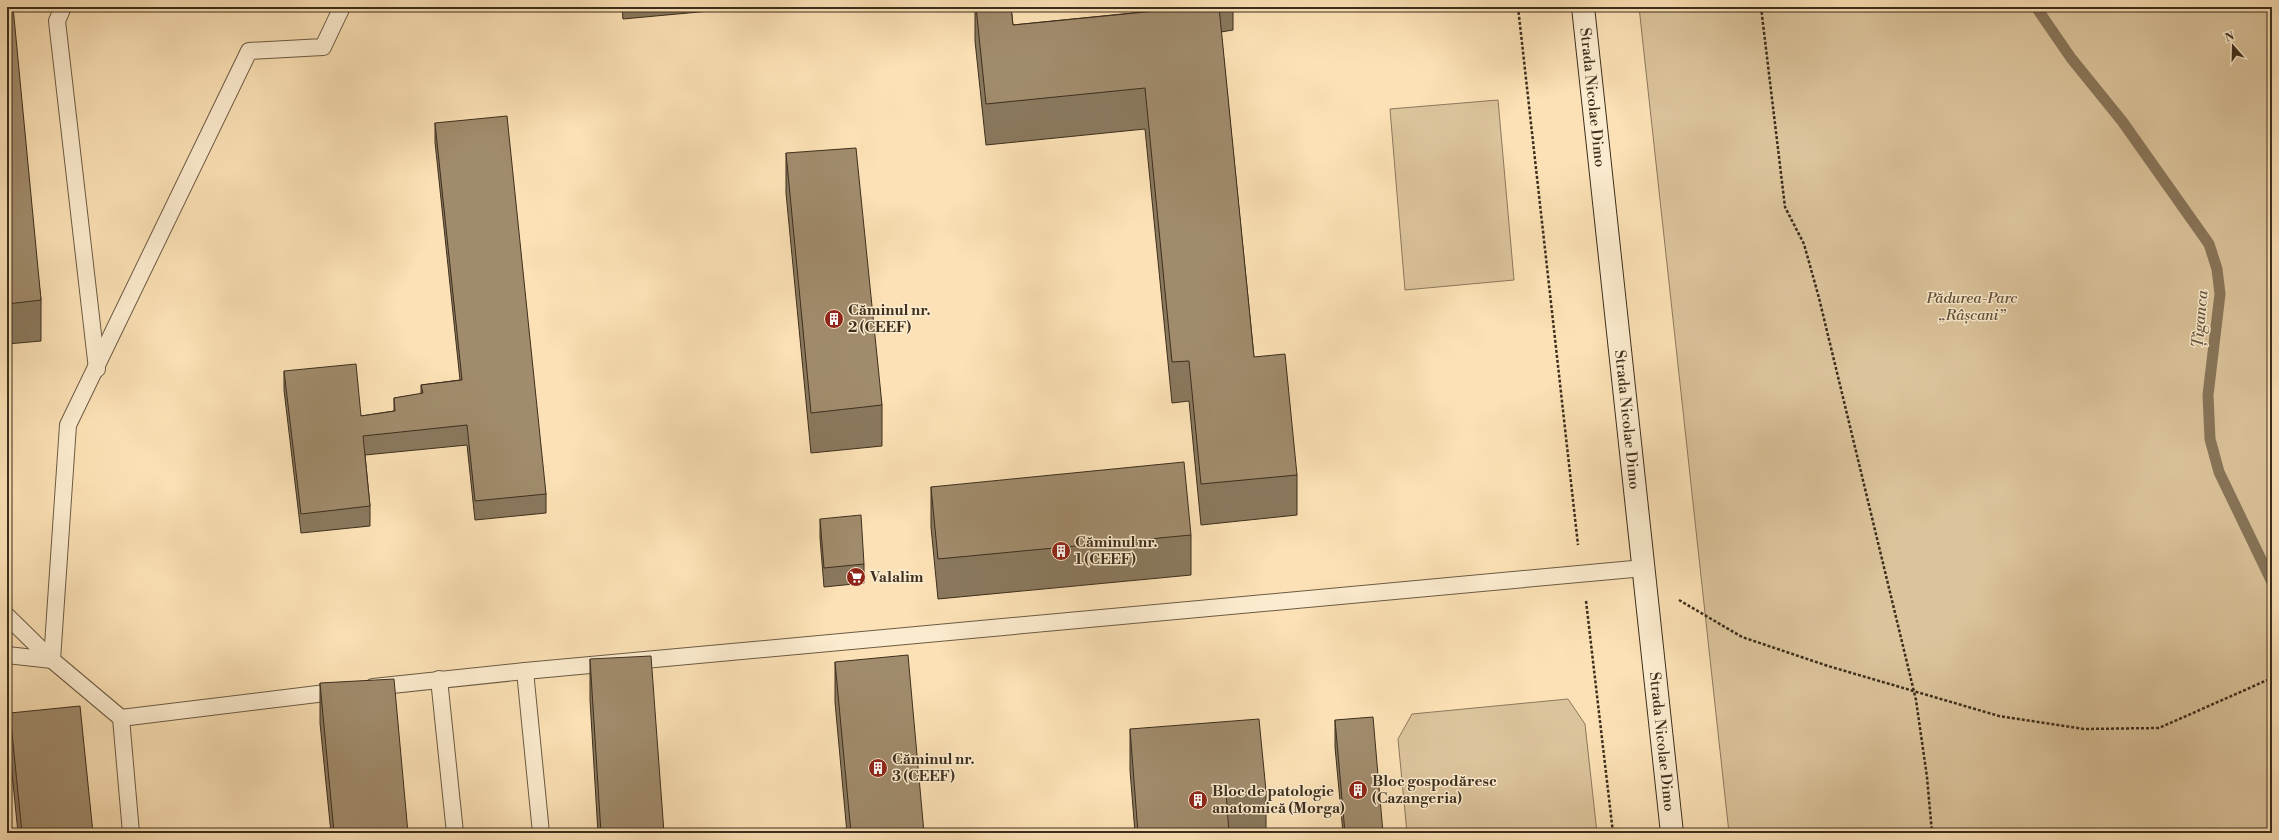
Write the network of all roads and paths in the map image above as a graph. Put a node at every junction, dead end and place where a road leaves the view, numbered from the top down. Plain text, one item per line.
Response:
1 (63, 7) edge
2 (342, 7) edge
3 (1518, 7) edge
4 (1583, 7) edge
5 (1761, 7) edge
6 (97, 369) junction
7 (1644, 568) junction
8 (1582, 573) junction
9 (1675, 598) dead end
10 (7, 616) edge
11 (7, 655) edge
12 (52, 660) junction
13 (525, 671) junction
14 (2272, 678) edge
15 (439, 679) junction
16 (1914, 690) junction
17 (121, 718) junction
18 (131, 833) edge
19 (455, 833) edge
20 (541, 833) edge
21 (1613, 833) edge
22 (1672, 833) edge
23 (1932, 833) edge

1 - 6 lane
2 - 6 lane
3 - 8 path
4 - 7 main road, Strada Nicolae Dimo
5 - 16 path
6 - 12 lane
7 - 8 lane
7 - 22 main road, Strada Nicolae Dimo
8 - 13 lane
8 - 21 path
9 - 16 path
10 - 12 lane
11 - 12 lane
12 - 17 lane
13 - 15 lane
13 - 20 lane
14 - 16 path
15 - 17 lane
15 - 19 lane
16 - 23 path
17 - 18 lane

